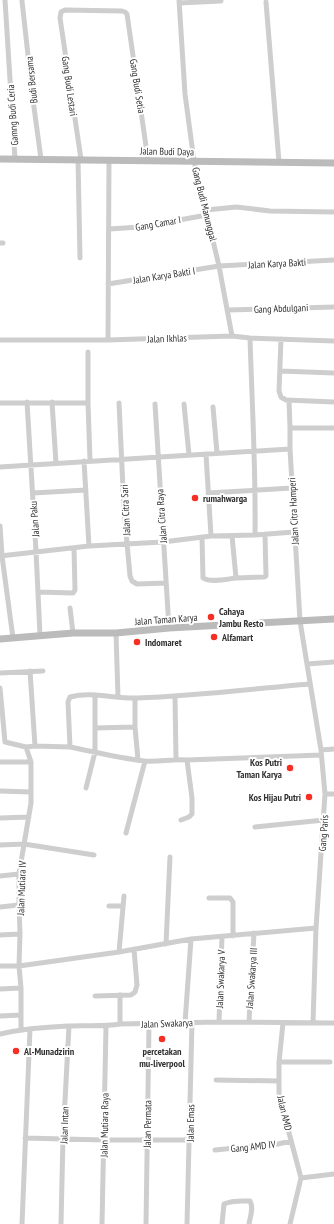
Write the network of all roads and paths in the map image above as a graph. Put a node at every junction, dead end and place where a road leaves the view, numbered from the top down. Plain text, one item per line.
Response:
1 (5, 0) edge
2 (22, 1) edge
3 (205, 1) edge
4 (221, 1) edge
5 (179, 2) edge
6 (266, 2) dead end
7 (61, 12) joint
8 (0, 159) edge
9 (15, 159) junction
10 (41, 159) junction
11 (80, 159) junction
12 (109, 160) junction
13 (148, 160) junction
14 (194, 161) junction
15 (279, 162) junction
16 (334, 163) edge
17 (206, 212) junction
18 (334, 212) edge
19 (109, 229) junction
20 (80, 258) dead end
21 (334, 260) edge
22 (220, 266) junction
23 (108, 284) junction
24 (334, 307) edge
25 (228, 310) junction
26 (232, 336) junction
27 (250, 338) junction
28 (281, 339) junction
29 (0, 340) edge
30 (108, 340) junction
31 (334, 341) edge
32 (88, 352) dead end
33 (280, 371) junction
34 (334, 373) edge
35 (289, 400) junction
36 (27, 402) junction
37 (52, 402) junction
38 (334, 402) edge
39 (0, 403) edge
40 (88, 403) junction
41 (119, 403) dead end
42 (155, 404) dead end
43 (184, 404) dead end
44 (213, 407) dead end
45 (290, 428) junction
46 (334, 428) edge
47 (290, 449) junction
48 (253, 452) junction
49 (217, 453) junction
50 (206, 454) junction
51 (189, 455) junction
52 (158, 458) junction
53 (122, 459) junction
54 (90, 460) junction
55 (84, 461) junction
56 (56, 463) junction
57 (31, 464) junction
58 (0, 466) edge
59 (292, 488) junction
60 (86, 490) junction
61 (256, 490) junction
62 (33, 493) junction
63 (208, 493) junction
64 (0, 526) edge
65 (294, 532) junction
66 (265, 534) junction
67 (255, 535) junction
68 (211, 536) junction
69 (232, 536) junction
70 (202, 537) junction
71 (163, 542) junction
72 (127, 544) junction
73 (89, 546) junction
74 (74, 548) junction
75 (36, 551) junction
76 (1, 556) edge
77 (236, 578) junction
78 (166, 583) junction
79 (38, 592) junction
80 (70, 608) dead end
81 (334, 619) edge
82 (300, 621) junction
83 (169, 628) junction
84 (73, 633) junction
85 (116, 633) junction
86 (40, 635) junction
87 (13, 638) junction
88 (0, 639) edge
89 (334, 662) edge
90 (307, 664) junction
91 (30, 671) junction
92 (43, 671) dead end
93 (0, 673) edge
94 (309, 684) junction
95 (0, 688) edge
96 (95, 695) junction
97 (175, 696) junction
98 (118, 697) junction
99 (136, 698) junction
100 (135, 726) junction
101 (95, 728) junction
102 (35, 746) junction
103 (26, 747) junction
104 (70, 747) junction
105 (334, 749) edge
106 (95, 752) junction
107 (321, 752) junction
108 (176, 759) junction
109 (138, 760) junction
110 (187, 760) junction
111 (145, 761) junction
112 (0, 762) edge
113 (31, 762) junction
114 (86, 788) dead end
115 (0, 792) edge
116 (31, 792) junction
117 (326, 794) junction
118 (334, 794) edge
119 (29, 817) junction
120 (0, 818) edge
121 (181, 820) dead end
122 (324, 820) junction
123 (255, 827) dead end
124 (126, 833) dead end
125 (24, 844) junction
126 (0, 845) edge
127 (94, 855) dead end
128 (170, 857) dead end
129 (19, 874) junction
130 (0, 876) edge
131 (124, 896) dead end
132 (209, 898) dead end
133 (19, 905) junction
134 (109, 906) dead end
135 (123, 906) junction
136 (0, 907) edge
137 (316, 928) junction
138 (254, 933) junction
139 (20, 934) junction
140 (0, 935) edge
141 (222, 936) junction
142 (233, 936) junction
143 (191, 939) junction
144 (166, 944) junction
145 (134, 949) junction
146 (119, 952) junction
147 (0, 966) edge
148 (19, 966) junction
149 (21, 988) junction
150 (0, 989) edge
151 (120, 995) junction
152 (95, 996) dead end
153 (21, 1015) junction
154 (0, 1016) edge
155 (192, 1022) junction
156 (219, 1022) junction
157 (249, 1022) junction
158 (185, 1023) junction
159 (283, 1023) junction
160 (313, 1023) junction
161 (334, 1023) edge
162 (120, 1024) junction
163 (149, 1024) junction
164 (69, 1026) junction
165 (106, 1026) junction
166 (30, 1029) junction
167 (21, 1030) junction
168 (0, 1034) edge
169 (279, 1062) junction
170 (330, 1062) dead end
171 (216, 1080) dead end
172 (279, 1081) junction
173 (25, 1138) junction
174 (63, 1138) junction
175 (147, 1139) junction
176 (104, 1140) junction
177 (189, 1140) junction
178 (291, 1141) junction
179 (215, 1150) dead end
180 (334, 1174) edge
181 (301, 1178) junction
182 (22, 1224) edge
183 (61, 1224) edge
184 (102, 1224) edge
185 (146, 1224) edge
186 (188, 1224) edge
187 (222, 1224) edge
188 (249, 1224) edge
189 (290, 1224) edge

1 - 9 street, Gamng Budi Ceria
2 - 10 street, Budi Bersama
3 - 4 street
3 - 5 street
5 - 14 street, Gang Budi Manunggal
6 - 15 street
7 - 11 street, Gang Budi Lestari
7 - 13 street, Gang Budi Setia
8 - 9 street, Jalan Budi Daya
9 - 10 street, Jalan Budi Daya
10 - 11 street, Jalan Budi Daya
11 - 12 street, Jalan Budi Daya
11 - 20 street, Gang Budi Lestari
12 - 13 street, Jalan Budi Daya
12 - 19 street
13 - 14 street, Jalan Budi Daya
14 - 15 street, Jalan Budi Daya
14 - 17 street, Gang Budi Manunggal
15 - 16 street, Jalan Budi Daya
17 - 18 street, Gang Camar I
17 - 19 street, Gang Camar I
17 - 22 street, Gang Budi Manunggal
19 - 23 street
21 - 22 street, Jalan Karya Bakti
22 - 23 street, Jalan Karya Bakti I
22 - 25 street, Gang Budi Manunggal
23 - 30 street
24 - 25 street, Gang Abdulgani
25 - 26 street, Gang Budi Manunggal
26 - 27 street, Jalan Ikhlas
26 - 30 street, Jalan Ikhlas
27 - 28 street, Jalan Ikhlas
27 - 48 street
28 - 31 street, Jalan Ikhlas
28 - 33 street
29 - 30 street, Jalan Ikhlas
32 - 40 street
33 - 34 street
33 - 35 street
35 - 38 street
35 - 45 street, Jalan Citra Hamperi
36 - 37 street
36 - 39 street
36 - 57 street, Jalan Paku
37 - 40 street
37 - 56 street
40 - 54 street
41 - 53 street, Jalan Citra Sari
42 - 52 street, Jalan Citra Raya
43 - 51 street
44 - 49 street
45 - 46 street
45 - 47 street, Jalan Citra Hamperi
47 - 48 street
47 - 59 street, Jalan Citra Hamperi
48 - 49 street
48 - 61 street
49 - 50 street
50 - 51 street
50 - 63 street
51 - 52 street
52 - 53 street
52 - 71 street, Jalan Citra Raya
53 - 54 street
53 - 72 street, Jalan Citra Sari
54 - 55 street
55 - 56 street
55 - 60 street
56 - 57 street
57 - 58 street
57 - 62 street, Jalan Paku
59 - 61 street
59 - 65 street, Jalan Citra Hamperi
60 - 62 street
60 - 73 street
61 - 63 street
61 - 67 street
62 - 75 street, Jalan Paku
63 - 68 street
64 - 76 street
65 - 66 street
65 - 82 street, Jalan Citra Hamperi
66 - 67 street
66 - 77 street
67 - 69 street
68 - 69 street
68 - 70 street
69 - 77 street
70 - 71 street
70 - 77 street
71 - 72 street
71 - 78 street, Jalan Citra Raya
72 - 73 street
72 - 78 street, Jalan Citra Sari
73 - 74 street
74 - 75 street
74 - 79 street
75 - 76 street
75 - 79 street, Jalan Paku
76 - 87 street
78 - 83 street, Jalan Citra Raya
79 - 86 street, Jalan Paku
80 - 84 street
81 - 82 street, Jalan Taman Karya
82 - 83 street, Jalan Taman Karya
82 - 90 street, Gang Paris
83 - 85 street, Jalan Taman Karya
84 - 85 street, Jalan Taman Karya
84 - 86 street, Jalan Taman Karya
85 - 98 street
86 - 87 street, Jalan Taman Karya
87 - 88 street, Jalan Taman Karya
89 - 90 street
90 - 94 street, Gang Paris
91 - 92 street
91 - 93 street
91 - 102 street
94 - 97 street
94 - 107 street, Gang Paris
95 - 103 street
96 - 98 street
96 - 101 street
96 - 104 street
97 - 99 street
97 - 108 street
98 - 99 street
99 - 100 street
100 - 101 street
100 - 109 street
101 - 106 street
102 - 103 street
102 - 104 street
103 - 113 street, Jalan Mutiara IV
104 - 106 street
105 - 107 street
106 - 109 street
106 - 114 street
107 - 110 street
107 - 117 street, Gang Paris
108 - 110 street
108 - 111 street
109 - 111 street
110 - 121 street
111 - 124 street
112 - 113 street
113 - 116 street, Jalan Mutiara IV
115 - 116 street
116 - 119 street, Jalan Mutiara IV
117 - 118 street
117 - 122 street, Gang Paris
119 - 120 street
119 - 125 street, Jalan Mutiara IV
122 - 123 street
122 - 137 street, Gang Paris
125 - 126 street
125 - 127 street
125 - 129 street, Jalan Mutiara IV
128 - 144 street
129 - 130 street
129 - 133 street, Jalan Mutiara IV
131 - 135 street
132 - 142 street
133 - 136 street
133 - 139 street, Jalan Mutiara IV
134 - 135 street
135 - 146 street
137 - 138 street
137 - 160 street, Gang Paris
138 - 142 street
138 - 157 street, Jalan Swakarya III
139 - 140 street
139 - 148 street, Jalan Mutiara IV
141 - 142 street
141 - 143 street
141 - 156 street, Jalan Swakarya V
143 - 144 street
143 - 158 street
144 - 145 street
145 - 146 street
145 - 151 street
146 - 148 street
147 - 148 street
148 - 149 street, Jalan Mutiara IV
149 - 150 street
149 - 153 street, Jalan Mutiara IV
151 - 152 street
151 - 162 street
153 - 154 street
153 - 167 street, Jalan Mutiara IV
155 - 156 street, Jalan Swakarya
155 - 158 street, Jalan Swakarya
155 - 177 street, Jalan Emas
156 - 157 street, Jalan Swakarya
157 - 159 street, Jalan Swakarya
158 - 163 street, Jalan Swakarya
159 - 160 street, Jalan Swakarya
159 - 169 street, Jalan AMD
160 - 161 street, Jalan Swakarya
162 - 163 street, Jalan Swakarya
162 - 165 street, Jalan Swakarya
163 - 175 street, Jalan Permata
164 - 165 street, Jalan Swakarya
164 - 166 street, Jalan Swakarya
164 - 174 street, Jalan Intan
165 - 176 street, Jalan Mutiara Raya
166 - 167 street, Jalan Swakarya
166 - 173 street
167 - 168 street, Jalan Swakarya
169 - 170 street
169 - 172 street, Jalan AMD
171 - 172 street
172 - 178 street, Jalan AMD
173 - 174 street
173 - 182 street
174 - 176 street
174 - 183 street, Jalan Intan
175 - 176 street
175 - 177 street
175 - 185 street, Jalan Permata
176 - 184 street, Jalan Mutiara Raya
177 - 186 street, Jalan Emas
178 - 179 street, Gang AMD IV
178 - 181 street, Jalan AMD
180 - 181 street
181 - 189 street, Jalan AMD
187 - 188 street

